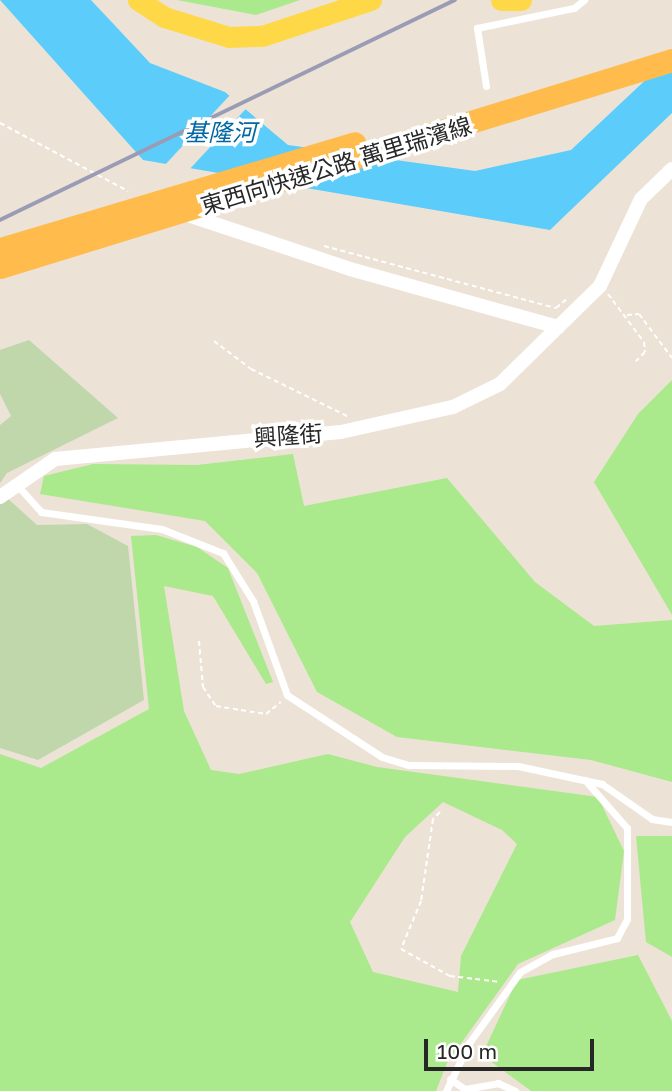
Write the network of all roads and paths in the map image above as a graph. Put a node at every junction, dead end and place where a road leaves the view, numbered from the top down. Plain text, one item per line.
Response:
1 (138, 0) edge
2 (153, 0) edge
3 (335, 0) edge
4 (371, 0) edge
5 (501, 0) edge
6 (520, 0) edge
7 (584, 0) edge
8 (672, 45) edge
9 (672, 60) edge
10 (486, 86) dead end
11 (0, 123) edge
12 (672, 169) edge
13 (144, 201) junction
14 (319, 244) dead end
15 (0, 247) edge
16 (0, 267) edge
17 (600, 286) junction
18 (573, 294) dead end
19 (626, 316) junction
20 (558, 327) junction
21 (214, 341) dead end
22 (672, 358) edge
23 (636, 361) dead end
24 (363, 422) junction
25 (15, 481) junction
26 (0, 497) edge
27 (199, 641) dead end
28 (287, 695) junction
29 (584, 780) junction
30 (440, 812) dead end
31 (672, 822) edge
32 (512, 985) junction
33 (450, 1079) junction
34 (446, 1091) edge
35 (514, 1091) edge

1 - 4 main road
2 - 3 main road
5 - 6 main road
7 - 10 lane
8 - 15 highway, 東西向快速公路 萬里瑞濱線
9 - 16 highway, 東西向快速公路 萬里瑞濱線
11 - 13 path
12 - 17 street, 興隆街
13 - 15 street
13 - 20 street
14 - 18 path
17 - 19 path
17 - 20 street, 興隆街
19 - 22 path
19 - 23 path
20 - 24 street, 興隆街
21 - 24 path
24 - 25 street, 興隆街
25 - 26 street, 興隆街
25 - 28 lane
27 - 28 path
28 - 29 lane
29 - 31 lane
29 - 32 lane
30 - 32 path
32 - 33 lane
33 - 34 lane
33 - 35 lane

